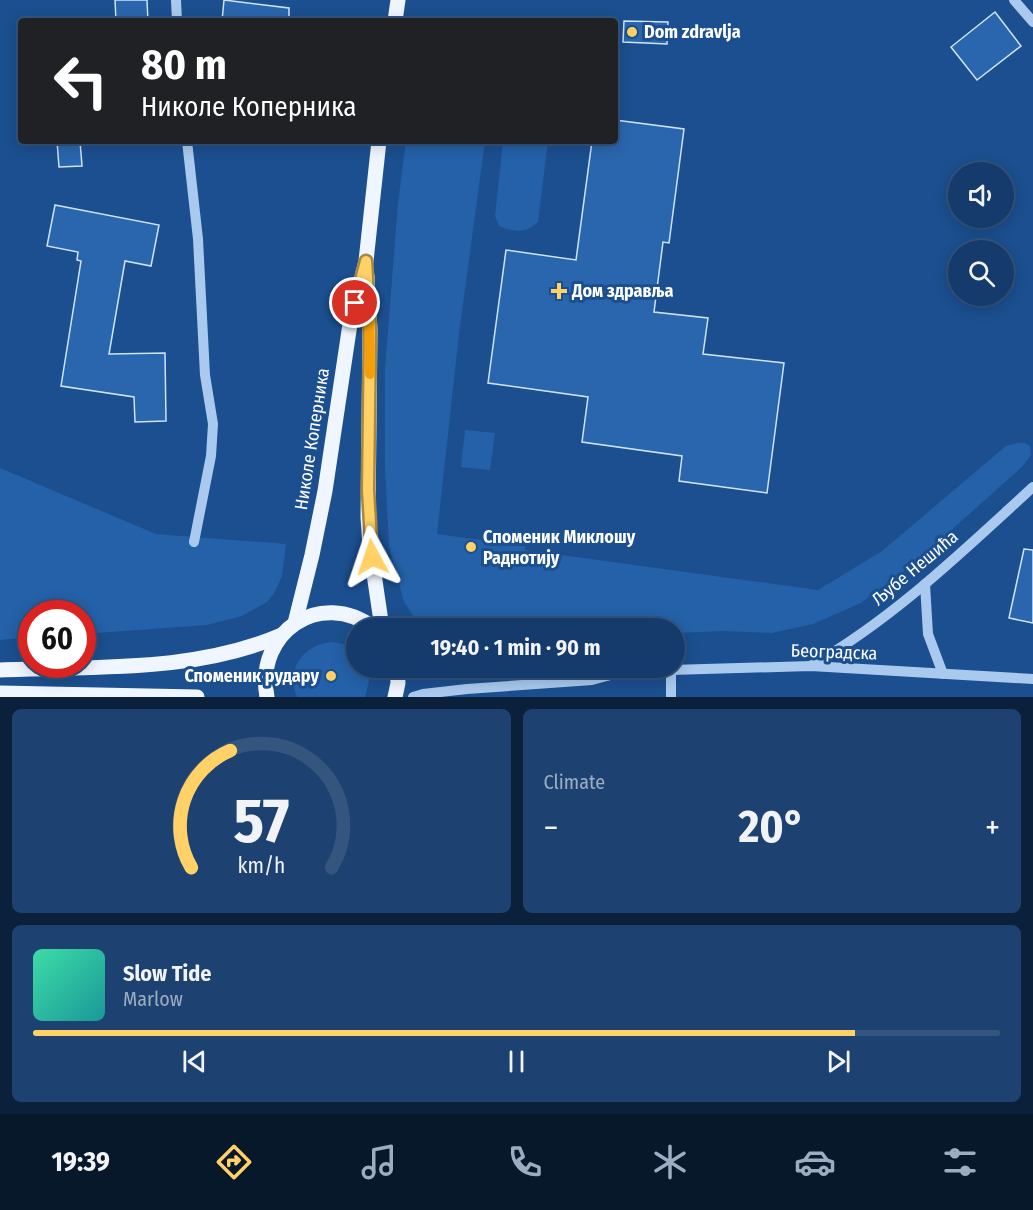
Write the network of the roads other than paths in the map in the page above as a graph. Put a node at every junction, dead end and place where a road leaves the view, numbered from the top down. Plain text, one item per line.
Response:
1 (176, 0) edge
2 (398, 0) edge
3 (1014, 0) edge
4 (177, 18) edge
5 (395, 18) edge
6 (1033, 22) edge
7 (187, 144) edge
8 (379, 144) edge
9 (366, 261) junction
10 (1033, 487) edge
11 (194, 542) dead end
12 (925, 584) junction
13 (358, 618) edge
14 (380, 618) edge
15 (295, 623) junction
16 (282, 635) junction
17 (811, 666) junction
18 (0, 669) edge
19 (685, 670) edge
20 (943, 675) junction
21 (398, 678) edge
22 (600, 678) edge
23 (671, 678) edge
24 (1033, 679) edge
25 (0, 693) edge
26 (197, 697) edge
27 (267, 697) edge
28 (395, 697) edge
29 (413, 697) edge
30 (671, 697) edge

1 - 4 street
2 - 5 main road
3 - 6 street
7 - 11 street
8 - 9 main road, Николе Коперника
9 - 14 main road, Николе Коперника
9 - 15 main road, Николе Коперника
10 - 12 street, Љубе Нешића
12 - 17 street, Љубе Нешића
12 - 20 street
13 - 15 main road
15 - 16 main road
16 - 18 main road
16 - 27 main road
17 - 19 street, Београдска
17 - 20 street, Београдска
20 - 24 street, Београдска
21 - 28 main road
22 - 29 street, Београдска
23 - 30 street
25 - 26 main road

